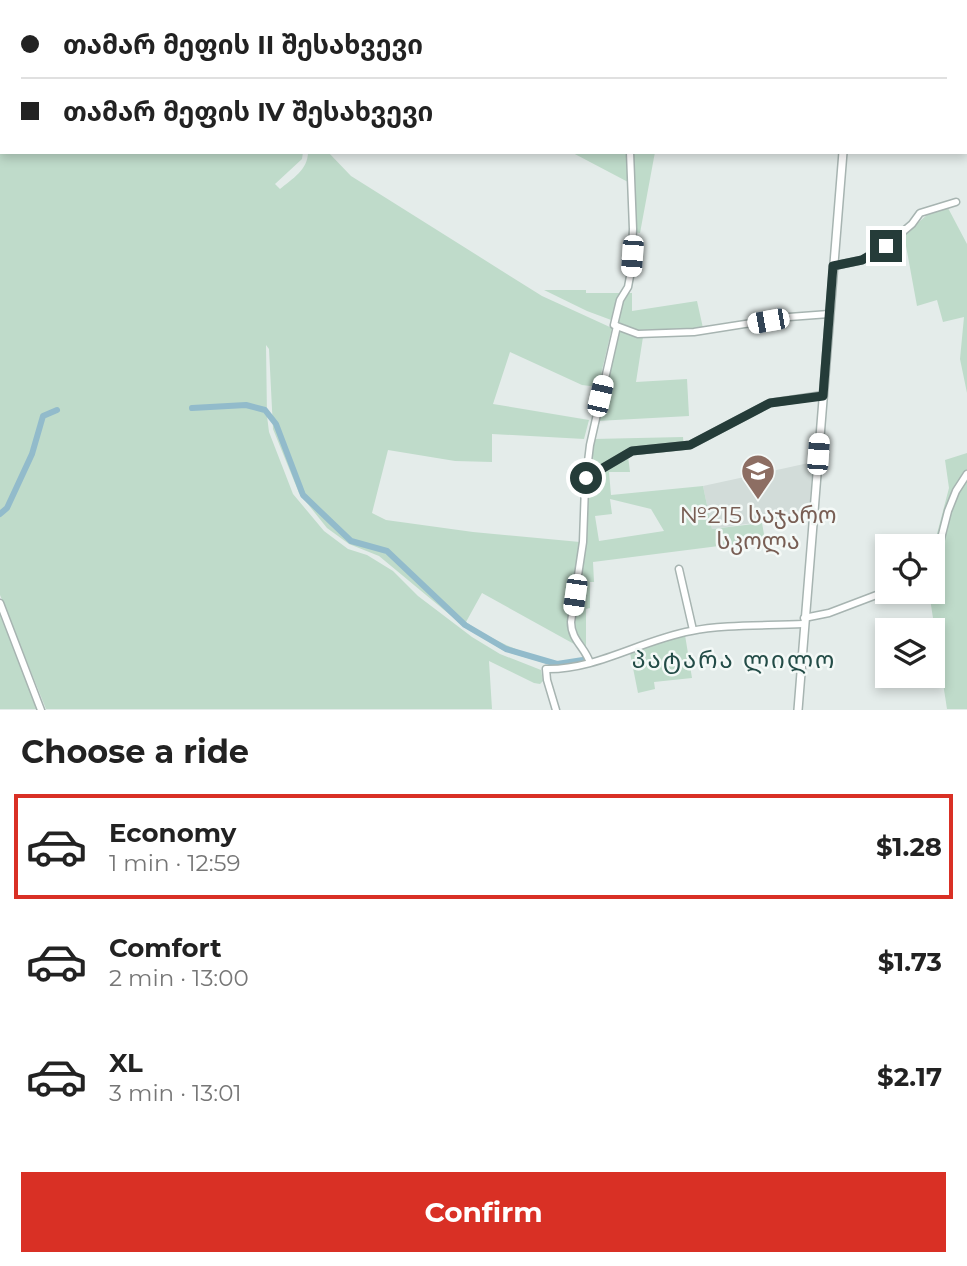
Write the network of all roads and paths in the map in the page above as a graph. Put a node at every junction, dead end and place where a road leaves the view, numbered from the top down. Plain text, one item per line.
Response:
1 (630, 154) edge
2 (843, 154) edge
3 (956, 202) dead end
4 (833, 266) junction
5 (829, 314) junction
6 (616, 325) junction
7 (823, 396) junction
8 (967, 474) edge
9 (586, 478) junction
10 (942, 534) edge
11 (679, 569) dead end
12 (875, 596) edge
13 (0, 603) edge
14 (803, 621) junction
15 (693, 630) junction
16 (590, 663) junction
17 (41, 709) edge
18 (556, 709) edge
19 (798, 709) edge

1 - 6 street
2 - 4 street
3 - 4 street
4 - 5 street
5 - 6 street
5 - 7 street
6 - 9 street
7 - 9 street
7 - 14 street
8 - 10 street
9 - 16 street
11 - 15 street
12 - 14 street
13 - 17 street
14 - 15 street
14 - 19 street
15 - 16 street
16 - 18 street

